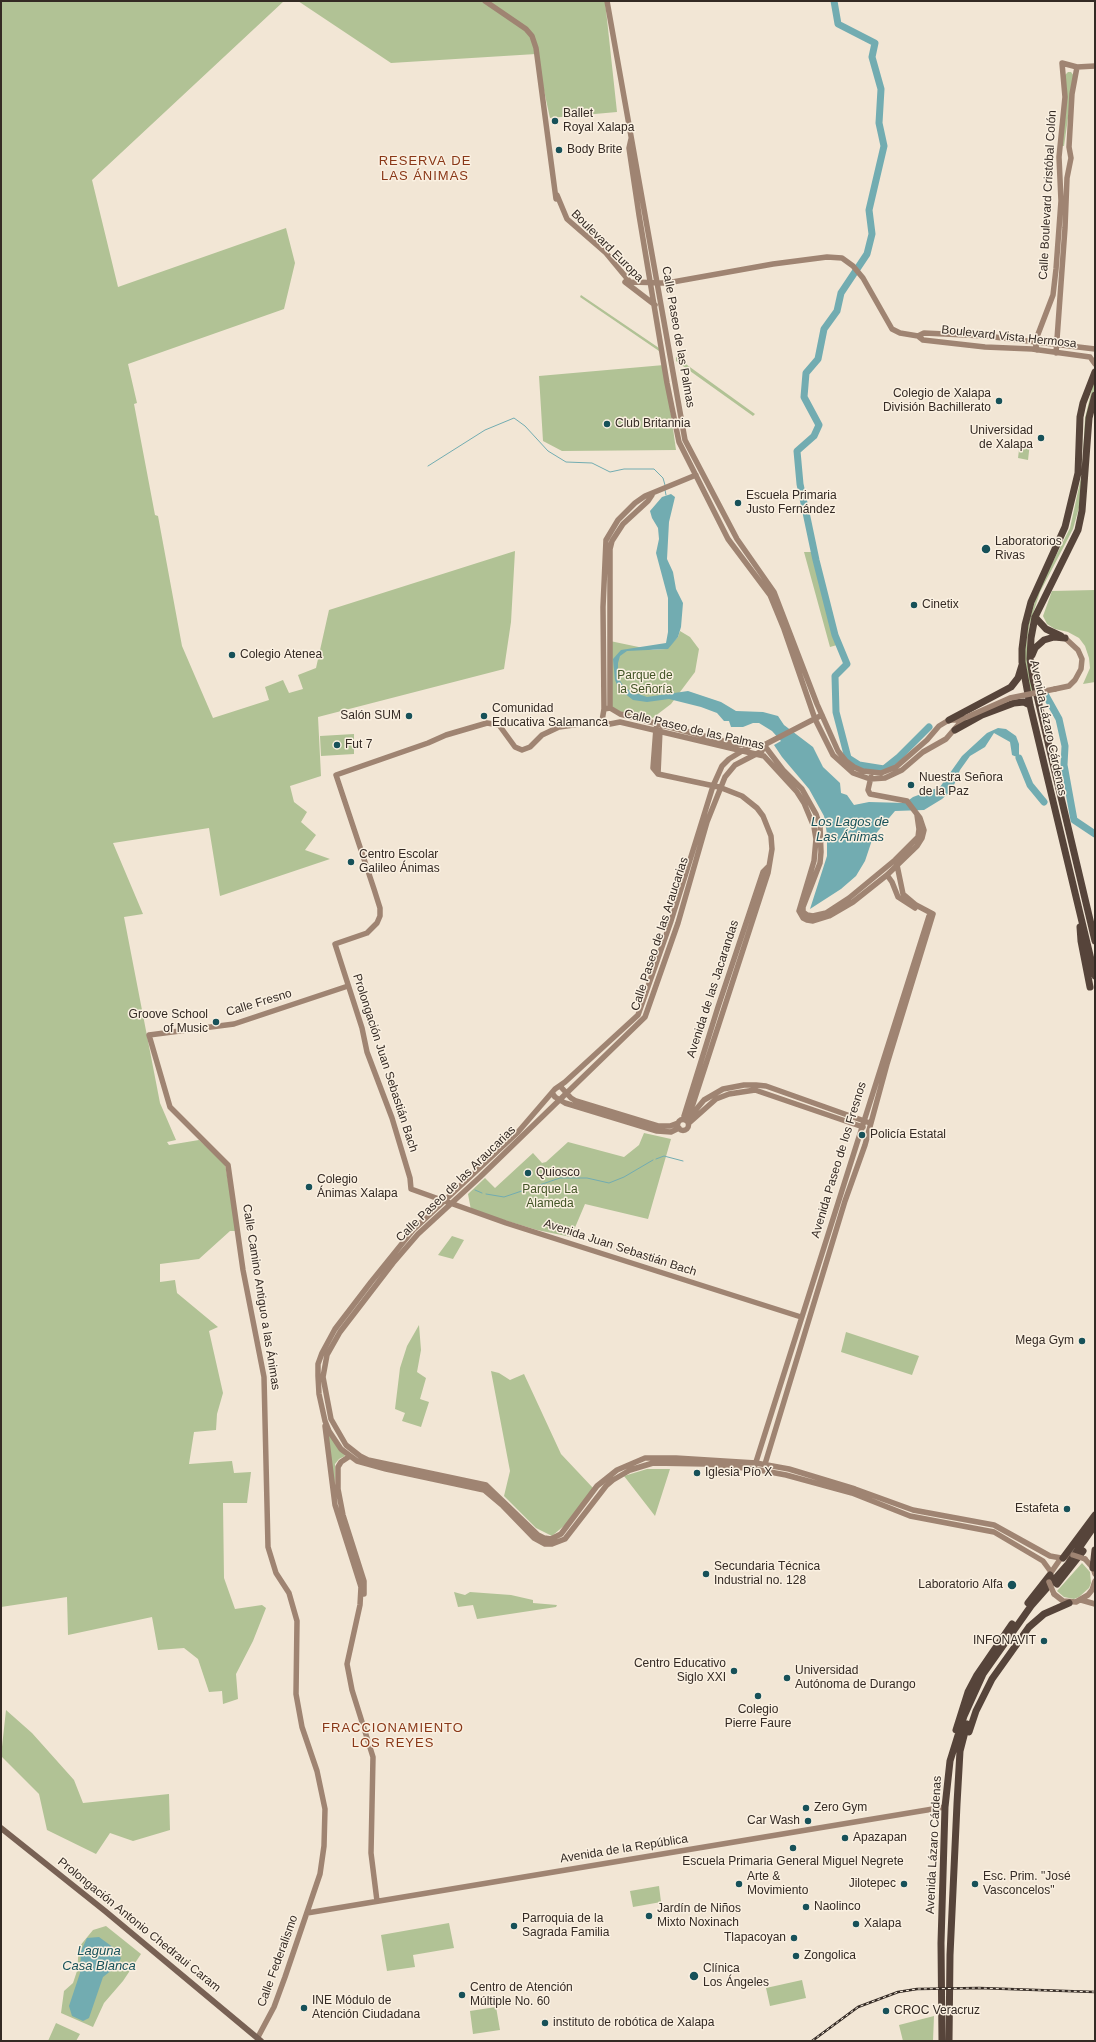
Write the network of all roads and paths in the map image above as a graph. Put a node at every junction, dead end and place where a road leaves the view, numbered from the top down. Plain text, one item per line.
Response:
1 (486, 1) edge
2 (607, 1) edge
3 (1095, 66) edge
4 (1077, 67) junction
5 (631, 139) junction
6 (1069, 147) junction
7 (1060, 149) junction
8 (1060, 172) junction
9 (1066, 178) junction
10 (557, 195) junction
11 (651, 282) junction
12 (659, 283) junction
13 (667, 283) junction
14 (661, 295) junction
15 (655, 305) junction
16 (918, 336) junction
17 (1035, 342) junction
18 (1056, 345) junction
19 (1095, 349) edge
20 (1037, 350) junction
21 (1056, 353) junction
22 (1095, 364) edge
23 (1095, 372) edge
24 (1095, 395) edge
25 (702, 471) junction
26 (696, 475) junction
27 (1035, 617) junction
28 (1065, 638) junction
29 (1030, 659) junction
30 (1022, 662) junction
31 (991, 698) junction
32 (1030, 705) junction
33 (607, 709) junction
34 (997, 709) junction
35 (822, 715) junction
36 (962, 718) junction
37 (815, 719) junction
38 (949, 720) junction
39 (602, 721) junction
40 (657, 724) junction
41 (955, 730) junction
42 (658, 731) junction
43 (943, 741) junction
44 (752, 745) junction
45 (764, 745) junction
46 (741, 751) junction
47 (756, 754) junction
48 (871, 776) junction
49 (716, 787) junction
50 (916, 814) junction
51 (897, 865) junction
52 (768, 867) junction
53 (887, 875) junction
54 (931, 915) junction
55 (1080, 915) junction
56 (1095, 941) edge
57 (1095, 976) edge
58 (348, 986) junction
59 (1090, 987) dead end
60 (150, 1035) joint
61 (560, 1086) junction
62 (552, 1093) junction
63 (566, 1093) junction
64 (694, 1098) junction
65 (559, 1100) junction
66 (701, 1104) junction
67 (686, 1121) junction
68 (862, 1124) junction
69 (679, 1125) junction
70 (869, 1126) junction
71 (411, 1189) joint
72 (841, 1190) junction
73 (848, 1192) junction
74 (444, 1202) junction
75 (451, 1204) junction
76 (391, 1261) junction
77 (802, 1317) junction
78 (325, 1422) junction
79 (350, 1456) junction
80 (765, 1464) junction
81 (755, 1466) junction
82 (387, 1467) junction
83 (1095, 1515) edge
84 (1095, 1525) edge
85 (1095, 1533) edge
86 (1095, 1550) edge
87 (1062, 1558) junction
88 (1094, 1571) edge
89 (1050, 1573) junction
90 (1095, 1581) edge
91 (1081, 1600) junction
92 (1069, 1603) junction
93 (1095, 1604) edge
94 (360, 1605) junction
95 (950, 1761) junction
96 (959, 1771) junction
97 (945, 1807) junction
98 (1, 1828) edge
99 (377, 1901) junction
100 (306, 1913) junction
101 (259, 2039) edge
102 (942, 2041) edge
103 (949, 2041) edge

1 - 10 street, Boulevard Europa
2 - 5 street, Calle Paseo de las Palmas
3 - 4 street
4 - 6 street, Calle Boulevard Cristóbal Colón
4 - 7 street, Calle Boulevard Cristóbal Colón
5 - 11 street, Calle Paseo de las Palmas
5 - 12 street, Calle Paseo de las Palmas
6 - 7 street
6 - 9 street, Calle Boulevard Cristóbal Colón
7 - 8 street, Calle Boulevard Cristóbal Colón
8 - 9 street
8 - 17 street, Calle Boulevard Cristóbal Colón
9 - 18 street, Calle Boulevard Cristóbal Colón
10 - 11 street, Boulevard Europa
10 - 15 street, Boulevard Europa
11 - 12 street
11 - 15 street, Calle Paseo de las Palmas
12 - 13 street
12 - 14 street, Calle Paseo de las Palmas
13 - 14 street
13 - 16 street, Boulevard Vista Hermosa
14 - 25 street, Calle Paseo de las Palmas
15 - 26 street, Calle Paseo de las Palmas
16 - 17 street, Boulevard Vista Hermosa
16 - 20 street, Boulevard Vista Hermosa
17 - 18 street, Boulevard Vista Hermosa
17 - 20 street
18 - 19 street, Boulevard Vista Hermosa
18 - 21 street, Calle Boulevard Cristóbal Colón
20 - 21 street, Boulevard Vista Hermosa
21 - 22 street, Boulevard Vista Hermosa
23 - 30 highway, Avenida Lázaro Cárdenas
24 - 27 highway, Avenida Lázaro Cárdenas
25 - 26 street
25 - 35 street, Calle Paseo de las Palmas
26 - 33 street, Calle Paseo de las Palmas
26 - 37 street, Calle Paseo de las Palmas
27 - 28 highway
27 - 29 highway, Avenida Lázaro Cárdenas
28 - 29 highway
28 - 36 street, bridge
29 - 56 highway, Avenida Lázaro Cárdenas
30 - 31 highway
30 - 32 highway, Avenida Lázaro Cárdenas
31 - 34 highway
31 - 38 highway
32 - 34 highway
32 - 55 highway, Avenida Lázaro Cárdenas
33 - 39 street, Calle Paseo de las Palmas
33 - 40 street, Calle Paseo de las Palmas
34 - 41 highway
35 - 37 street, Calle Paseo de las Araucarias
35 - 48 street, Calle Paseo de las Palmas
36 - 38 street
36 - 41 street, Calle Paseo de las Palmas
36 - 43 street
37 - 45 street, Calle Paseo de las Araucarias
37 - 48 street, Calle Paseo de las Palmas
38 - 48 street
39 - 42 street, Calle Paseo de las Palmas
39 - 58 street, Prolongación Juan Sebastián Bach
40 - 42 street
40 - 44 street, Calle Paseo de las Palmas
41 - 43 street, Calle Paseo de las Palmas
42 - 46 street, Calle Paseo de las Palmas
42 - 49 street, Avenida de las Jacarandas
43 - 48 street, Calle Paseo de las Palmas
44 - 45 street, Calle Paseo de las Palmas
44 - 46 street, Calle Paseo de las Araucarias
45 - 47 street, Calle Paseo de las Araucarias
45 - 50 street, Calle Paseo de las Palmas
46 - 47 street, Calle Paseo de las Palmas
46 - 49 street, Calle Paseo de las Araucarias
47 - 49 street, Calle Paseo de las Araucarias
47 - 53 street, Calle Paseo de las Palmas
48 - 50 street, Calle Paseo de las Palmas
49 - 52 street, Avenida de las Jacarandas
49 - 61 street, Calle Paseo de las Araucarias
49 - 63 street, Calle Paseo de las Araucarias
50 - 51 street, Calle Paseo de las Palmas
51 - 53 street, Calle Paseo de las Palmas
51 - 54 street
52 - 64 street, Avenida de las Jacarandas
52 - 67 street, Avenida de las Jacarandas
53 - 54 street
54 - 68 street, Avenida Paseo de los Fresnos
54 - 70 street, Avenida Paseo de los Fresnos
55 - 57 highway, Avenida Lázaro Cárdenas
55 - 59 highway
58 - 60 street, Calle Fresno
58 - 71 street, Prolongación Juan Sebastián Bach
60 - 100 street, Calle Camino Antiguo a las Ánimas
61 - 62 street, Calle Paseo de las Araucarias
61 - 63 street
62 - 65 street
62 - 74 street, Calle Paseo de las Araucarias
63 - 65 street, Calle Paseo de las Araucarias
63 - 69 street
64 - 66 street
64 - 67 street, Avenida de las Jacarandas
65 - 69 street
65 - 75 street, Calle Paseo de las Araucarias
66 - 67 street
66 - 68 street
67 - 68 street
67 - 69 street
67 - 69 street
68 - 70 street
68 - 72 street, Avenida Paseo de los Fresnos
70 - 73 street, Avenida Paseo de los Fresnos
71 - 74 street, Avenida Juan Sebastián Bach
72 - 73 street
72 - 77 street, Avenida Paseo de los Fresnos
73 - 80 street, Avenida Paseo de los Fresnos
74 - 75 street, Avenida Juan Sebastián Bach
74 - 76 street, Calle Paseo de las Araucarias
75 - 76 street, Calle Paseo de las Araucarias
75 - 77 street, Avenida Juan Sebastián Bach
76 - 78 street, Calle Paseo de las Araucarias
76 - 82 street, Calle Paseo de las Araucarias
77 - 81 street, Avenida Paseo de los Fresnos
78 - 79 street, Calle Paseo de las Araucarias
78 - 94 street
79 - 82 street, Calle Paseo de las Araucarias
79 - 94 street
80 - 81 street, Calle Paseo de las Araucarias
80 - 87 street, Calle Paseo de las Araucarias
81 - 82 street, Calle Paseo de las Araucarias
81 - 89 street, Calle Paseo de las Araucarias
83 - 87 highway
84 - 95 highway, Avenida Lázaro Cárdenas
85 - 96 highway, Avenida Lázaro Cárdenas
86 - 88 highway
87 - 88 street, bridge
87 - 89 street
89 - 92 street, bridge
89 - 95 highway
90 - 91 street
91 - 92 street
91 - 93 street
92 - 96 highway
94 - 99 street
95 - 97 highway, Avenida Lázaro Cárdenas
96 - 103 highway, Avenida Lázaro Cárdenas
97 - 99 street, Avenida de la República
97 - 102 highway, Avenida Lázaro Cárdenas
98 - 101 main road, Prolongación Antonio Chedraui Caram
99 - 100 street, Avenida de la República
100 - 101 street, Calle Federalismo

